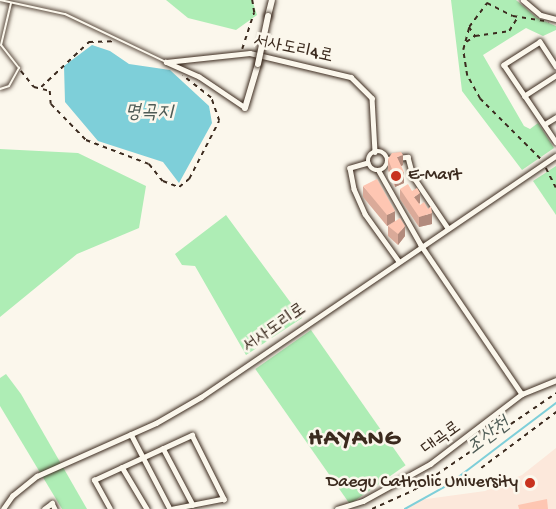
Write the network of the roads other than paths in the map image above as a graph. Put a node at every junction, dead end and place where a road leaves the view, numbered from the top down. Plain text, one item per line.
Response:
1 (0, 0) edge
2 (272, 0) edge
3 (523, 0) edge
4 (11, 3) junction
5 (555, 19) edge
6 (166, 62) junction
7 (556, 67) edge
8 (556, 75) edge
9 (0, 89) edge
10 (524, 96) junction
11 (245, 108) joint
12 (556, 117) edge
13 (545, 124) junction
14 (556, 142) edge
15 (375, 152) junction
16 (556, 156) edge
17 (388, 159) junction
18 (368, 163) junction
19 (380, 171) junction
20 (448, 228) junction
21 (421, 245) junction
22 (398, 260) junction
23 (556, 380) edge
24 (522, 394) junction
25 (131, 434) junction
26 (163, 448) junction
27 (143, 457) junction
28 (122, 467) junction
29 (193, 505) junction
30 (3, 509) edge
31 (44, 509) edge
32 (55, 509) edge
33 (110, 509) edge
34 (147, 509) edge
35 (171, 509) edge
36 (337, 509) edge

1 - 4 lane
2 - 11 street, bridge
3 - 5 street
4 - 6 lane
4 - 9 lane
6 - 11 street
6 - 15 street, 서사도리4로
7 - 10 street
8 - 10 street
10 - 13 street
12 - 13 street
13 - 14 street
15 - 17 street
15 - 18 street
16 - 20 street, 서사도리로
17 - 19 street
17 - 20 street
18 - 19 street
18 - 22 street
19 - 21 street
20 - 21 street, 서사도리로
21 - 22 street, 서사도리로
21 - 24 street
22 - 25 street, 서사도리로
23 - 24 street, 대곡로
24 - 36 street, 대곡로
25 - 27 street
25 - 30 street, 서사도리로
26 - 27 street
26 - 29 street
26 - 29 street
27 - 28 street
27 - 35 street
28 - 33 street
28 - 34 street
29 - 35 street
31 - 32 street

